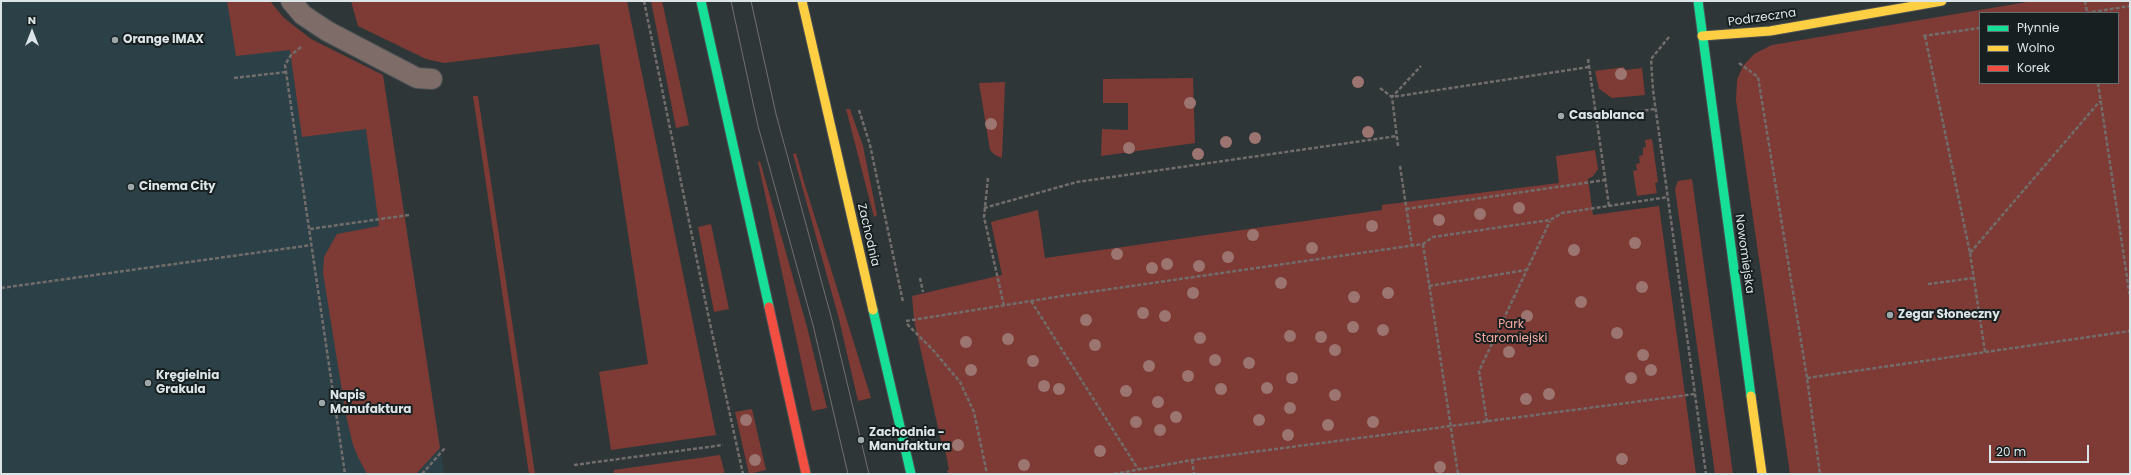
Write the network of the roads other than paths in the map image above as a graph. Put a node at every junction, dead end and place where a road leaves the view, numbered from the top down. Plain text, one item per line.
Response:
1 (291, 1) edge
2 (701, 1) edge
3 (802, 1) edge
4 (1698, 1) edge
5 (1942, 1) edge
6 (1702, 36) junction
7 (432, 79) dead end
8 (806, 474) edge
9 (911, 474) edge
10 (1762, 474) edge

1 - 7 lane
2 - 8 main road
3 - 9 main road, Zachodnia
4 - 6 main road, Nowomiejska
5 - 6 main road, Podrzeczna
6 - 10 main road, Nowomiejska

